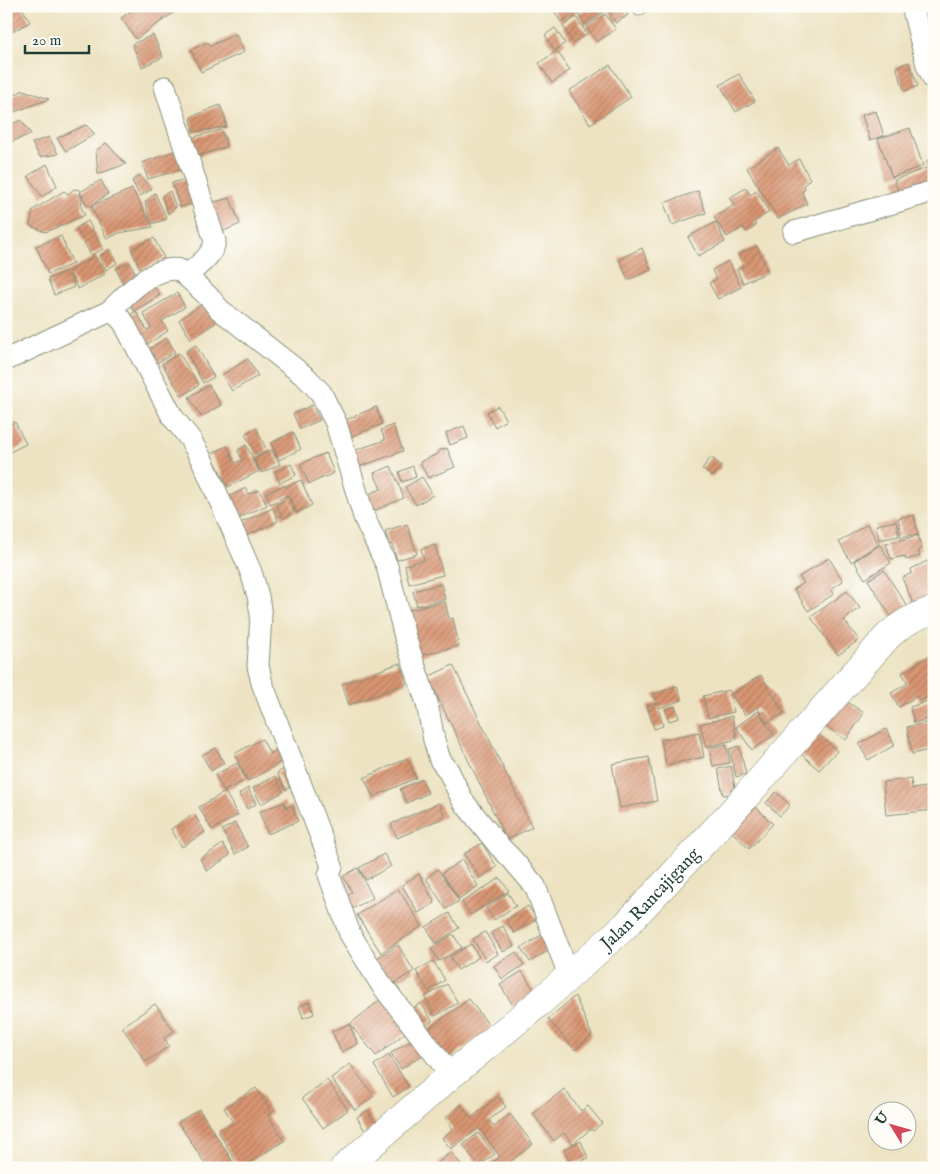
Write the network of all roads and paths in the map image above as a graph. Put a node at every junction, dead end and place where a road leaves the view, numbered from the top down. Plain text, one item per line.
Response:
1 (912, 6) edge
2 (934, 80) edge
3 (165, 87) dead end
4 (934, 191) edge
5 (794, 232) dead end
6 (186, 276) junction
7 (110, 311) junction
8 (6, 360) edge
9 (934, 610) edge
10 (569, 975) junction
11 (451, 1075) junction
12 (344, 1168) edge

1 - 2 street
3 - 6 street
4 - 5 street
6 - 7 street
6 - 10 street
7 - 8 street
7 - 11 street
9 - 10 main road, Jalan Rancajigang
10 - 11 main road, Jalan Rancajigang
11 - 12 main road, Jalan Rancajigang

